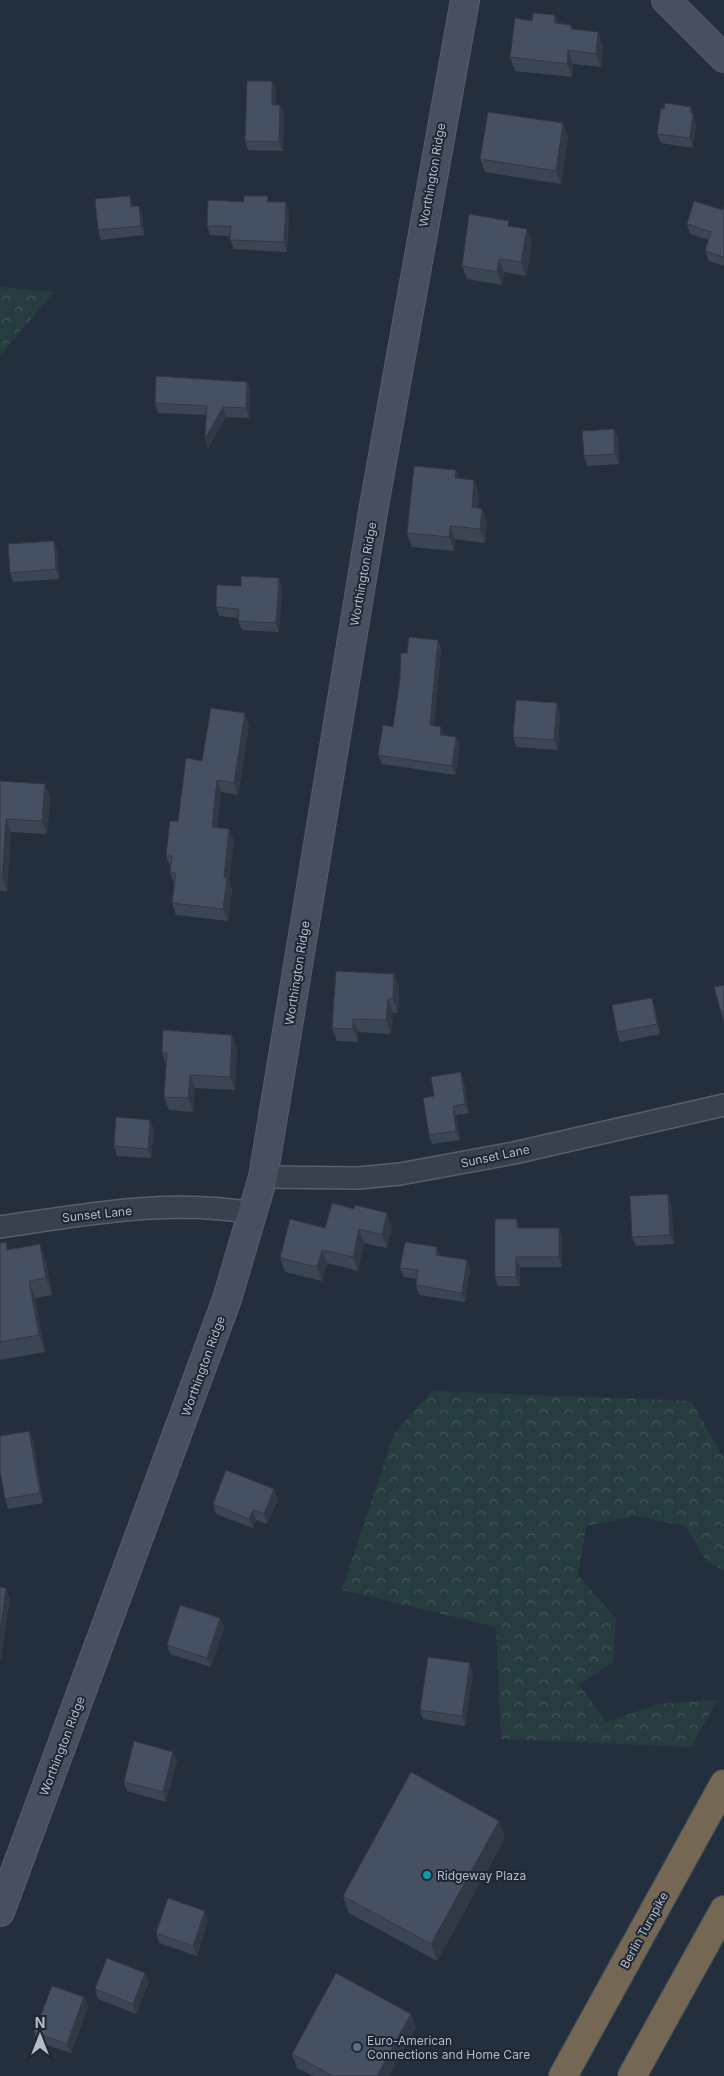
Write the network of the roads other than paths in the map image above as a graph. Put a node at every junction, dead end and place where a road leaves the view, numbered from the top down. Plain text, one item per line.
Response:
1 (465, 0) edge
2 (666, 0) edge
3 (724, 58) edge
4 (724, 1106) edge
5 (263, 1177) junction
6 (253, 1213) junction
7 (0, 1227) edge
8 (724, 1784) edge
9 (724, 1910) edge
10 (0, 1912) edge
11 (563, 2076) edge
12 (632, 2076) edge

1 - 5 street, Worthington Ridge
2 - 3 street
4 - 5 street, Sunset Lane
5 - 6 street, Worthington Ridge
6 - 7 street, Sunset Lane
6 - 10 street, Worthington Ridge
8 - 11 highway, Berlin Turnpike
9 - 12 highway

